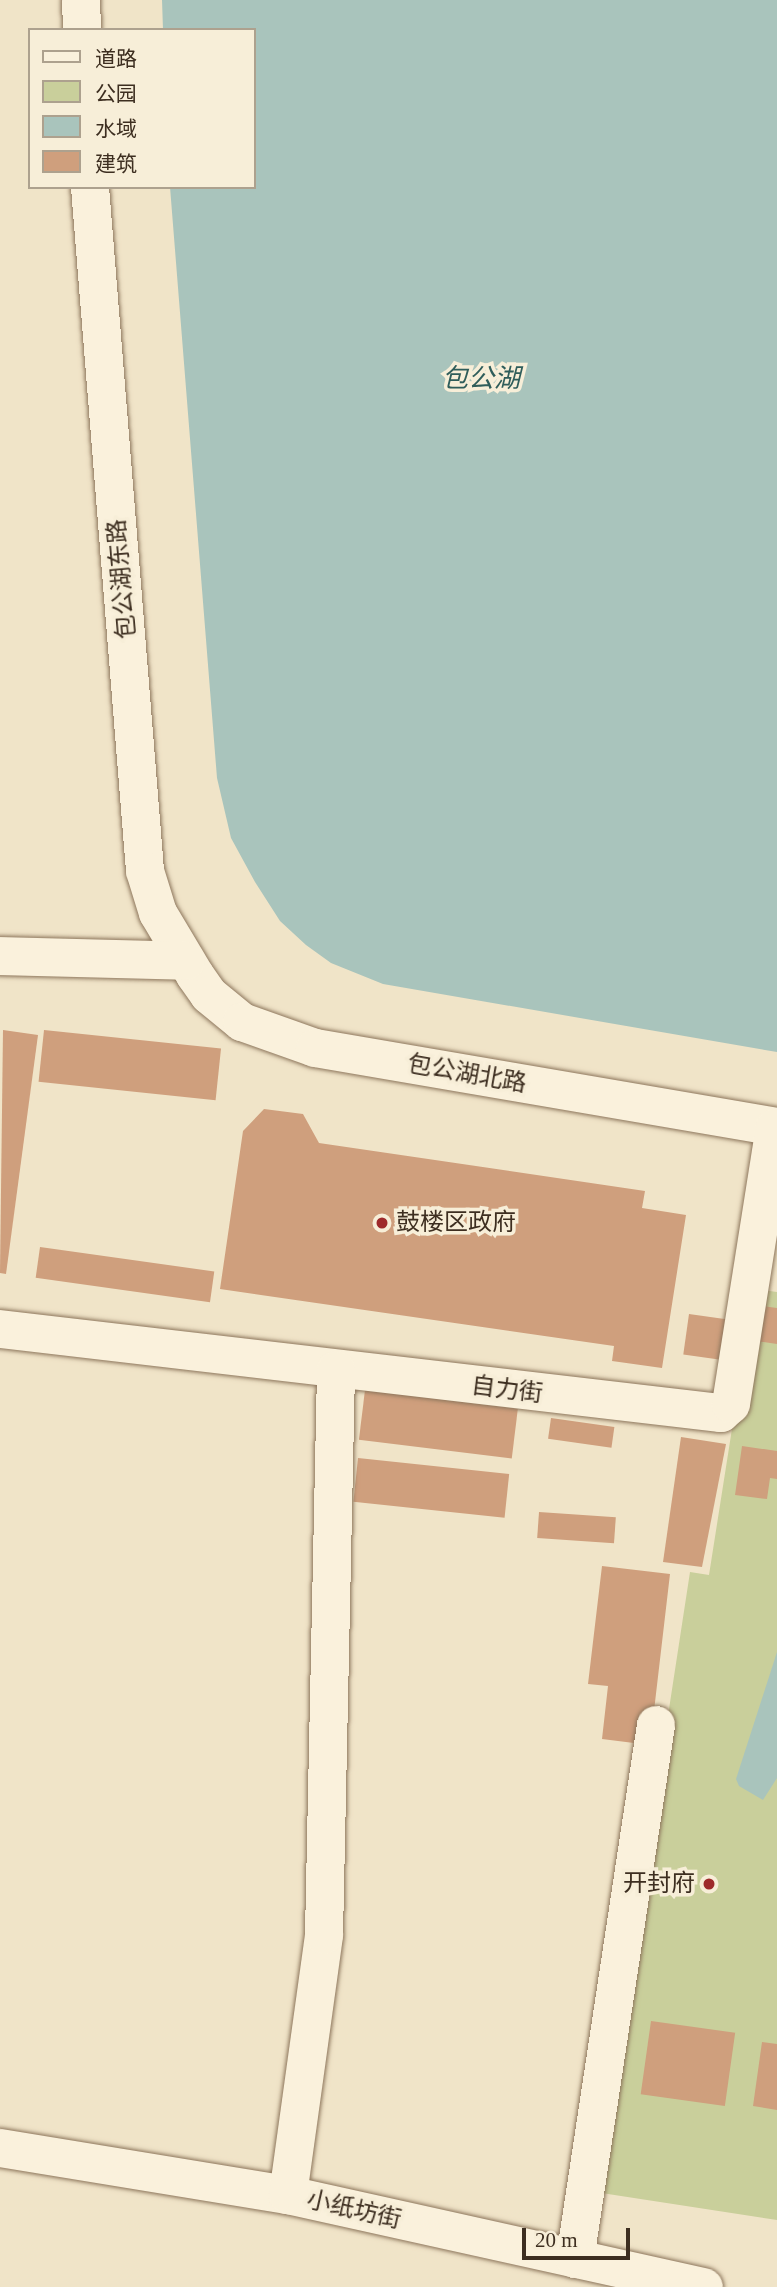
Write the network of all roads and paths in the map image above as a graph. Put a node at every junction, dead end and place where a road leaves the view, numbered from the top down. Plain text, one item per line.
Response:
1 (81, 0) edge
2 (82, 28) edge
3 (90, 189) edge
4 (0, 956) edge
5 (186, 961) junction
6 (776, 1127) edge
7 (0, 1329) edge
8 (336, 1370) junction
9 (656, 1725) dead end
10 (0, 2148) edge
11 (288, 2195) junction
12 (575, 2259) junction
13 (704, 2287) edge

1 - 2 street
3 - 5 street, 包公湖东路
4 - 5 street
5 - 6 street, 包公湖北路
6 - 8 street, 自力街
7 - 8 street, 自力街
8 - 11 street
9 - 12 street
10 - 11 street, 小纸坊街
11 - 12 street, 小纸坊街
12 - 13 street, 小纸坊街

